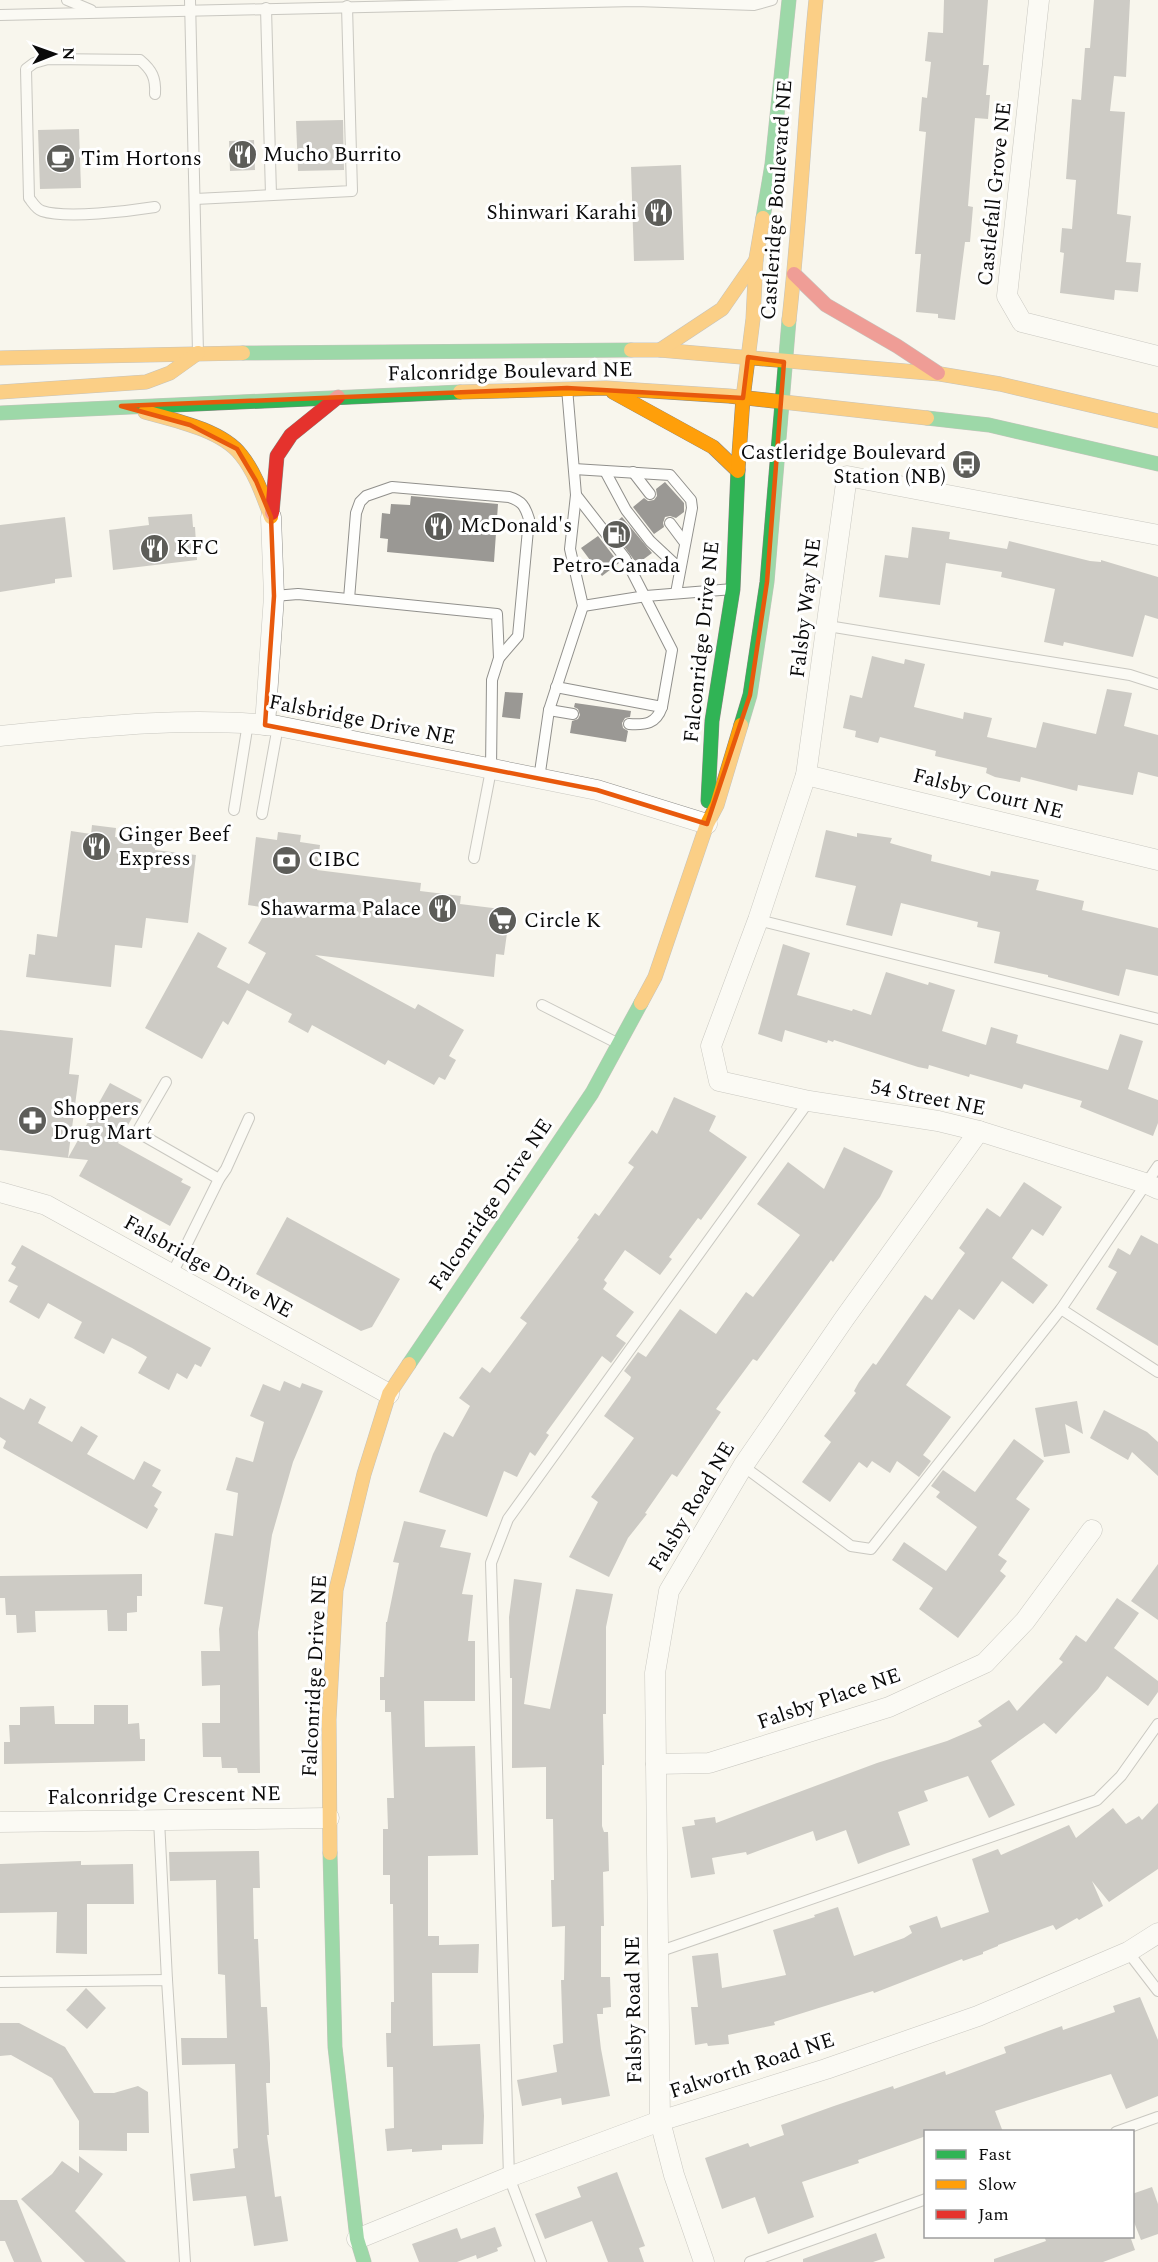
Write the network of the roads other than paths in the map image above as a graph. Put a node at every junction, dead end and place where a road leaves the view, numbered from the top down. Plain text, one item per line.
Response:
1 (67, 0) edge
2 (772, 0) edge
3 (789, 0) edge
4 (816, 0) edge
5 (1039, 0) edge
6 (190, 5) edge
7 (347, 6) junction
8 (266, 8) junction
9 (96, 12) junction
10 (0, 15) edge
11 (155, 94) dead end
12 (271, 195) junction
13 (195, 199) junction
14 (155, 207) dead end
15 (756, 259) junction
16 (794, 273) junction
17 (660, 350) junction
18 (198, 353) junction
19 (1158, 356) edge
20 (748, 357) junction
21 (0, 358) edge
22 (784, 362) junction
23 (940, 374) junction
24 (567, 388) junction
25 (606, 388) junction
26 (0, 392) edge
27 (338, 397) junction
28 (743, 398) junction
29 (781, 404) junction
30 (121, 405) junction
31 (0, 413) edge
32 (1158, 421) edge
33 (1158, 464) edge
34 (574, 469) junction
35 (604, 471) junction
36 (738, 471) junction
37 (633, 472) junction
38 (650, 494) dead end
39 (576, 495) junction
40 (271, 517) junction
41 (670, 523) dead end
42 (1158, 535) edge
43 (685, 543) junction
44 (680, 569) junction
45 (733, 589) junction
46 (676, 593) junction
47 (274, 596) junction
48 (646, 596) junction
49 (349, 599) junction
50 (583, 606) junction
51 (828, 626) junction
52 (499, 658) junction
53 (1158, 684) edge
54 (556, 687) junction
55 (662, 707) junction
56 (549, 710) junction
57 (573, 714) dead end
58 (629, 723) dead end
59 (264, 725) junction
60 (0, 736) edge
61 (491, 770) junction
62 (806, 775) junction
63 (539, 779) junction
64 (234, 810) dead end
65 (262, 814) dead end
66 (707, 824) junction
67 (474, 858) dead end
68 (1158, 860) edge
69 (758, 920) junction
70 (542, 1005) dead end
71 (1158, 1019) edge
72 (619, 1044) junction
73 (711, 1046) joint
74 (166, 1082) dead end
75 (809, 1101) junction
76 (249, 1118) dead end
77 (979, 1131) junction
78 (1158, 1166) edge
79 (219, 1179) junction
80 (1151, 1186) edge
81 (0, 1192) edge
82 (171, 1276) junction
83 (1061, 1309) junction
84 (1158, 1372) edge
85 (389, 1394) junction
86 (743, 1466) junction
87 (1092, 1530) dead end
88 (1158, 1724) edge
89 (656, 1764) junction
90 (329, 1818) junction
91 (159, 1820) junction
92 (0, 1822) edge
93 (1158, 1933) edge
94 (658, 1952) junction
95 (1128, 1952) junction
96 (167, 1980) junction
97 (0, 1982) edge
98 (1158, 1991) edge
99 (1158, 2117) edge
100 (660, 2121) junction
101 (1122, 2130) edge
102 (509, 2177) junction
103 (924, 2200) edge
104 (357, 2240) junction
105 (185, 2262) edge
106 (364, 2262) edge
107 (541, 2262) edge
108 (704, 2262) edge
109 (750, 2262) edge

1 - 9 lane
2 - 7 lane
3 - 15 main road, Castleridge Boulevard NE
4 - 16 main road, Castleridge Boulevard NE
5 - 19 street, Castlefall Grove NE
6 - 8 lane
6 - 9 lane
6 - 13 lane
7 - 8 lane
7 - 12 lane
8 - 12 lane
9 - 10 lane
11 - 14 lane
12 - 13 lane
13 - 18 lane
15 - 17 main road
15 - 20 main road, Castleridge Boulevard NE
16 - 22 main road, Castleridge Boulevard NE
16 - 23 main road
17 - 18 main road, Falconridge Boulevard NE
17 - 20 main road, Falconridge Boulevard NE
18 - 21 main road, Falconridge Boulevard NE
18 - 26 main road
20 - 22 main road, Falconridge Boulevard NE
20 - 28 main road, Falconridge Drive NE
22 - 23 main road, Falconridge Boulevard NE
22 - 29 main road, Castleridge Boulevard NE
23 - 32 main road, Falconridge Boulevard NE
24 - 25 main road, Falconridge Boulevard NE
24 - 27 main road, Falconridge Boulevard NE
24 - 34 lane
25 - 28 main road, Falconridge Boulevard NE
25 - 36 main road
27 - 30 main road, Falconridge Boulevard NE
27 - 40 main road
28 - 29 main road, Falconridge Boulevard NE
28 - 36 main road, Falconridge Drive NE
29 - 33 main road, Falconridge Boulevard NE
29 - 66 main road, Falconridge Drive NE
30 - 31 main road, Falconridge Boulevard NE
30 - 40 main road
34 - 35 lane
34 - 39 lane
35 - 37 lane
35 - 44 lane
36 - 45 main road, Falconridge Drive NE
37 - 38 lane
37 - 43 lane
39 - 48 lane
39 - 50 lane
40 - 47 street
41 - 43 lane
42 - 51 street, Falsby Way NE
43 - 44 lane
44 - 46 lane
45 - 46 lane
45 - 66 main road, Falconridge Drive NE
46 - 48 lane
47 - 49 lane
47 - 59 street
48 - 50 lane
48 - 55 lane
49 - 52 lane
49 - 52 lane
50 - 54 lane
51 - 53 lane
51 - 62 street, Falsby Way NE
52 - 61 lane
54 - 55 lane
54 - 56 lane
55 - 58 lane
56 - 57 lane
56 - 63 lane
59 - 60 street, Falsbridge Drive NE
59 - 61 street, Falsbridge Drive NE
59 - 64 lane
59 - 65 lane
61 - 63 street, Falsbridge Drive NE
61 - 67 lane
62 - 68 street, Falsby Court NE
62 - 69 street, Falsby Way NE
63 - 66 street, Falsbridge Drive NE
66 - 72 main road, Falconridge Drive NE
69 - 71 lane
69 - 73 street, Falsby Way NE
70 - 72 lane
72 - 85 main road, Falconridge Drive NE
73 - 75 street, 54 Street NE
74 - 79 lane
75 - 77 street, 54 Street NE
75 - 102 lane
76 - 79 lane
77 - 80 street, 54 Street NE
77 - 86 street, Falsby Road NE
78 - 80 lane
79 - 82 lane
80 - 83 lane
81 - 82 street, Falsbridge Drive NE
82 - 85 street, Falsbridge Drive NE
83 - 84 lane
83 - 86 lane
85 - 90 main road, Falconridge Drive NE
86 - 89 street, Falsby Road NE
87 - 89 street, Falsby Place NE
88 - 94 lane
89 - 94 street, Falsby Road NE
90 - 91 street, Falconridge Crescent NE
90 - 104 main road, Falconridge Drive NE
91 - 92 street, Falconridge Crescent NE
91 - 96 lane
93 - 95 street, Falworth Road NE
94 - 100 street, Falsby Road NE
95 - 98 lane
95 - 100 street, Falworth Road NE
96 - 97 lane
96 - 105 lane
99 - 101 lane
100 - 102 street, Falworth Road NE
100 - 108 street, Falsby Road NE
102 - 104 street, Falworth Road NE
102 - 107 lane
103 - 109 lane
104 - 106 main road, Falconridge Drive NE

